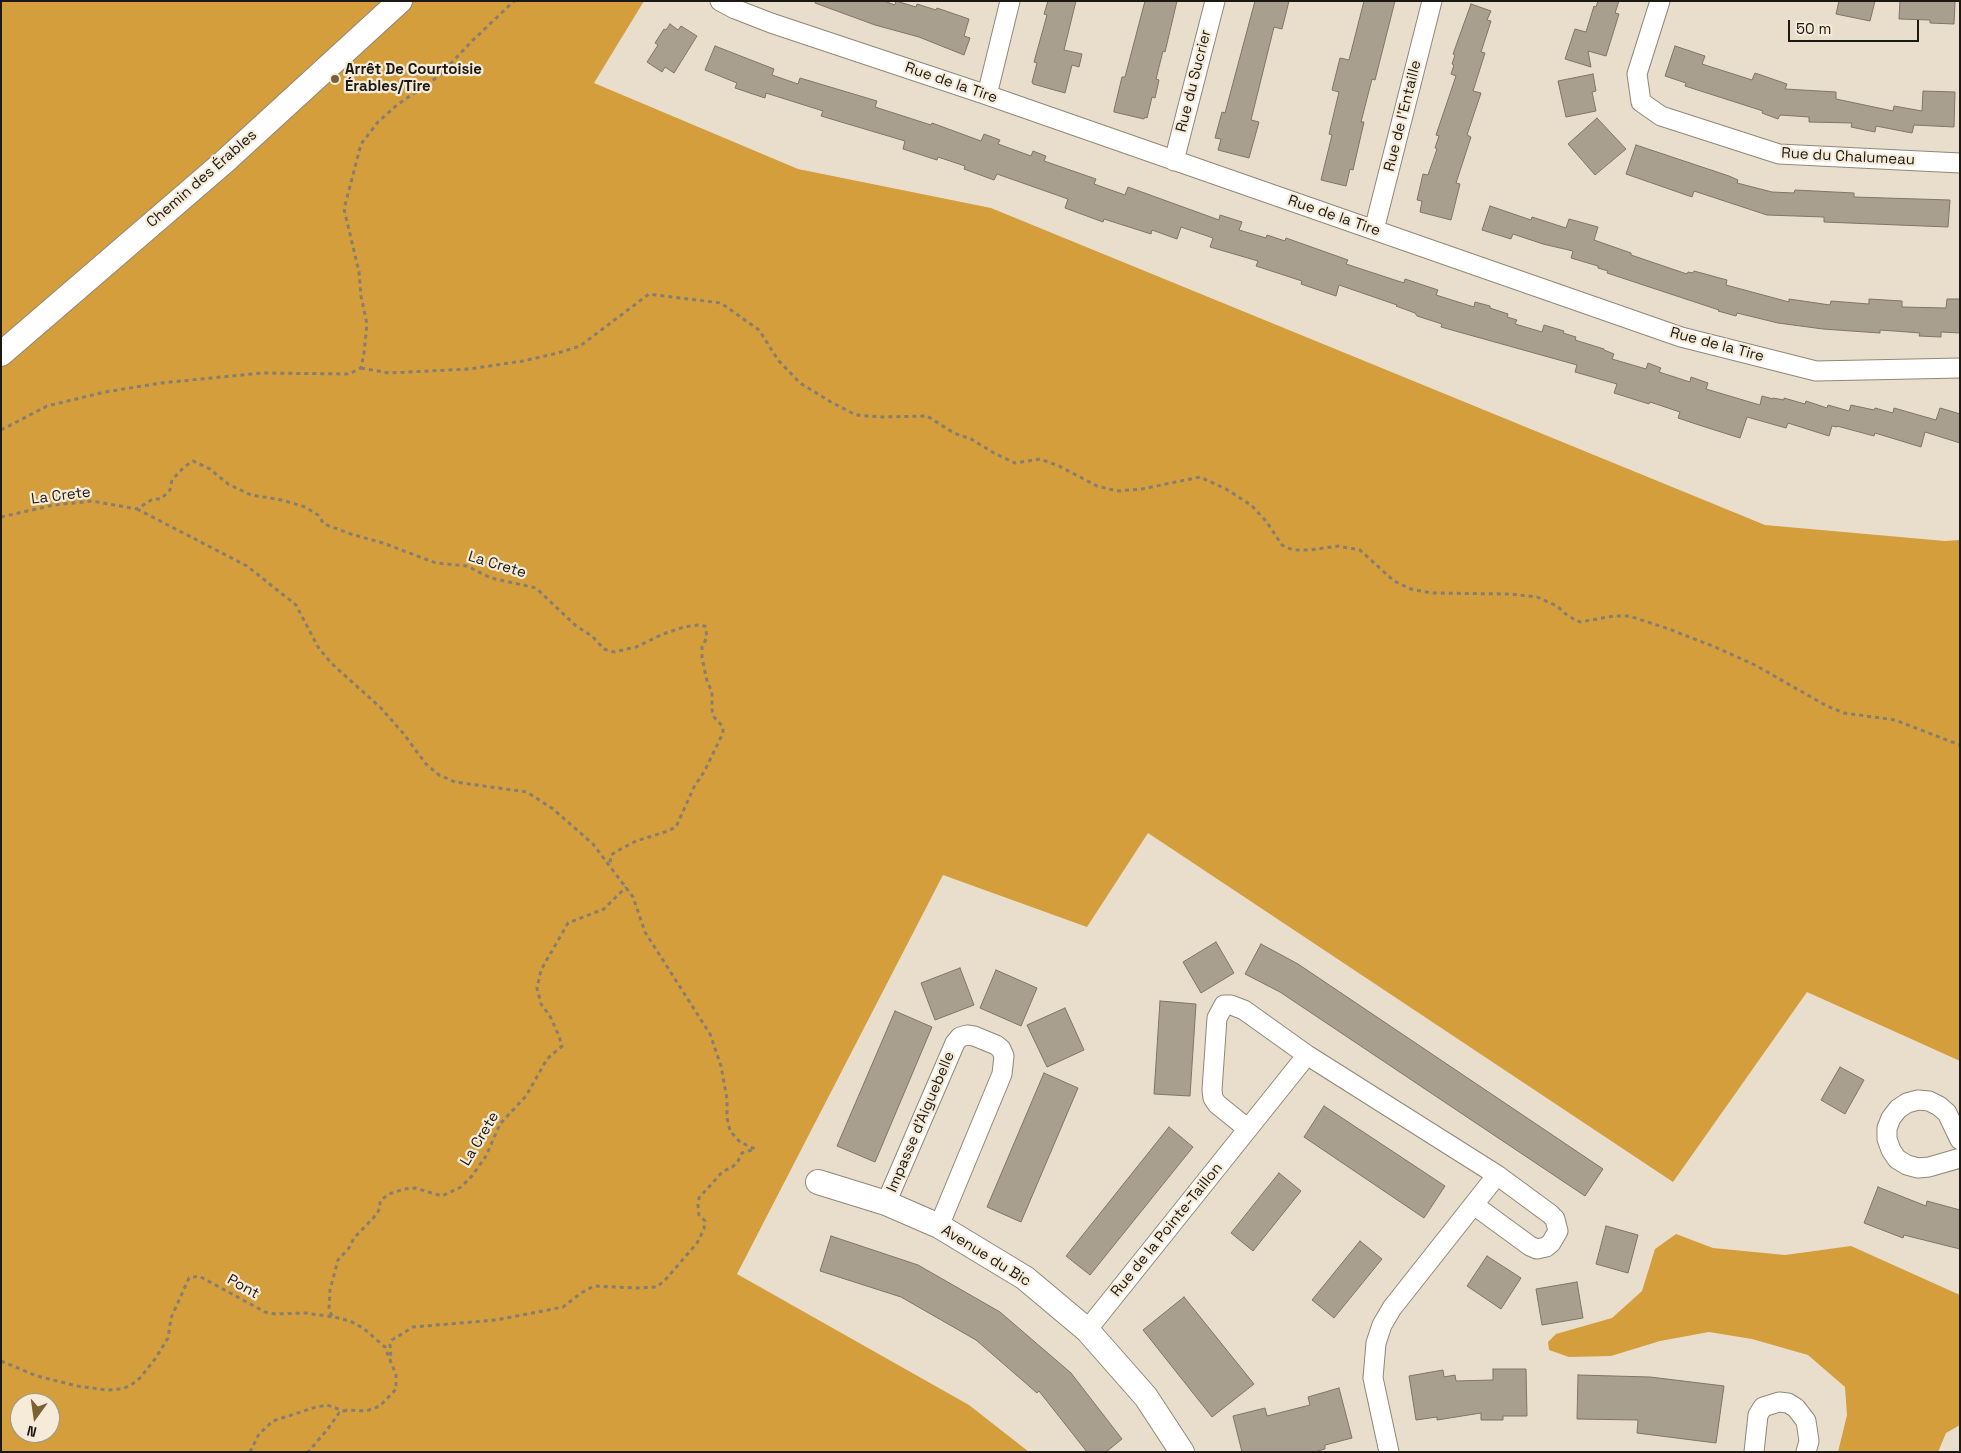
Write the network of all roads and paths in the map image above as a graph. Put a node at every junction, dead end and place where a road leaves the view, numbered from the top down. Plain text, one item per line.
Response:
1 (400, 1) edge
2 (514, 1) edge
3 (720, 1) edge
4 (1010, 1) edge
5 (1215, 1) edge
6 (1432, 1) edge
7 (1660, 1) edge
8 (987, 95) junction
9 (1174, 161) junction
10 (1960, 163) edge
11 (1374, 230) junction
12 (1, 354) edge
13 (361, 368) junction
14 (1960, 368) edge
15 (1, 430) edge
16 (137, 509) junction
17 (1, 517) edge
18 (1960, 746) edge
19 (610, 864) junction
20 (626, 887) junction
21 (1307, 1055) junction
22 (1248, 1129) junction
23 (1960, 1140) edge
24 (1960, 1158) edge
25 (1497, 1175) junction
26 (818, 1182) dead end
27 (886, 1204) junction
28 (1474, 1205) junction
29 (939, 1226) junction
30 (332, 1316) junction
31 (1087, 1330) junction
32 (391, 1359) junction
33 (1, 1361) edge
34 (344, 1411) junction
35 (1180, 1450) edge
36 (250, 1452) edge
37 (309, 1452) edge
38 (1389, 1452) edge
39 (1754, 1452) edge
40 (1806, 1452) edge

1 - 12 street, Chemin des Érables
2 - 13 path
3 - 8 street, Rue de la Tire
4 - 8 street
5 - 9 street, Rue du Sucrier
6 - 11 street, Rue de l'Entaille
7 - 10 street, Rue du Chalumeau
8 - 9 street, Rue de la Tire
9 - 11 street, Rue de la Tire
11 - 14 street, Rue de la Tire
13 - 15 path
13 - 18 path
16 - 17 path, La Crete
16 - 19 path
16 - 19 path, La Crete
19 - 20 path
20 - 30 path, La Crete
20 - 32 path
21 - 22 street, Rue de la Pointe-Taillon
21 - 22 street
21 - 25 street
22 - 31 street, Rue de la Pointe-Taillon
23 - 24 street
25 - 28 street
25 - 28 street
26 - 27 street, Avenue du Bic
27 - 29 street, Avenue du Bic
27 - 29 street, Impasse d'Aiguebelle
28 - 38 street
29 - 31 street, Avenue du Bic
30 - 32 path, Pont
30 - 33 path, Pont
31 - 35 street, Avenue du Bic
32 - 34 path, Pont
34 - 36 path, Pont
34 - 37 path
39 - 40 street

